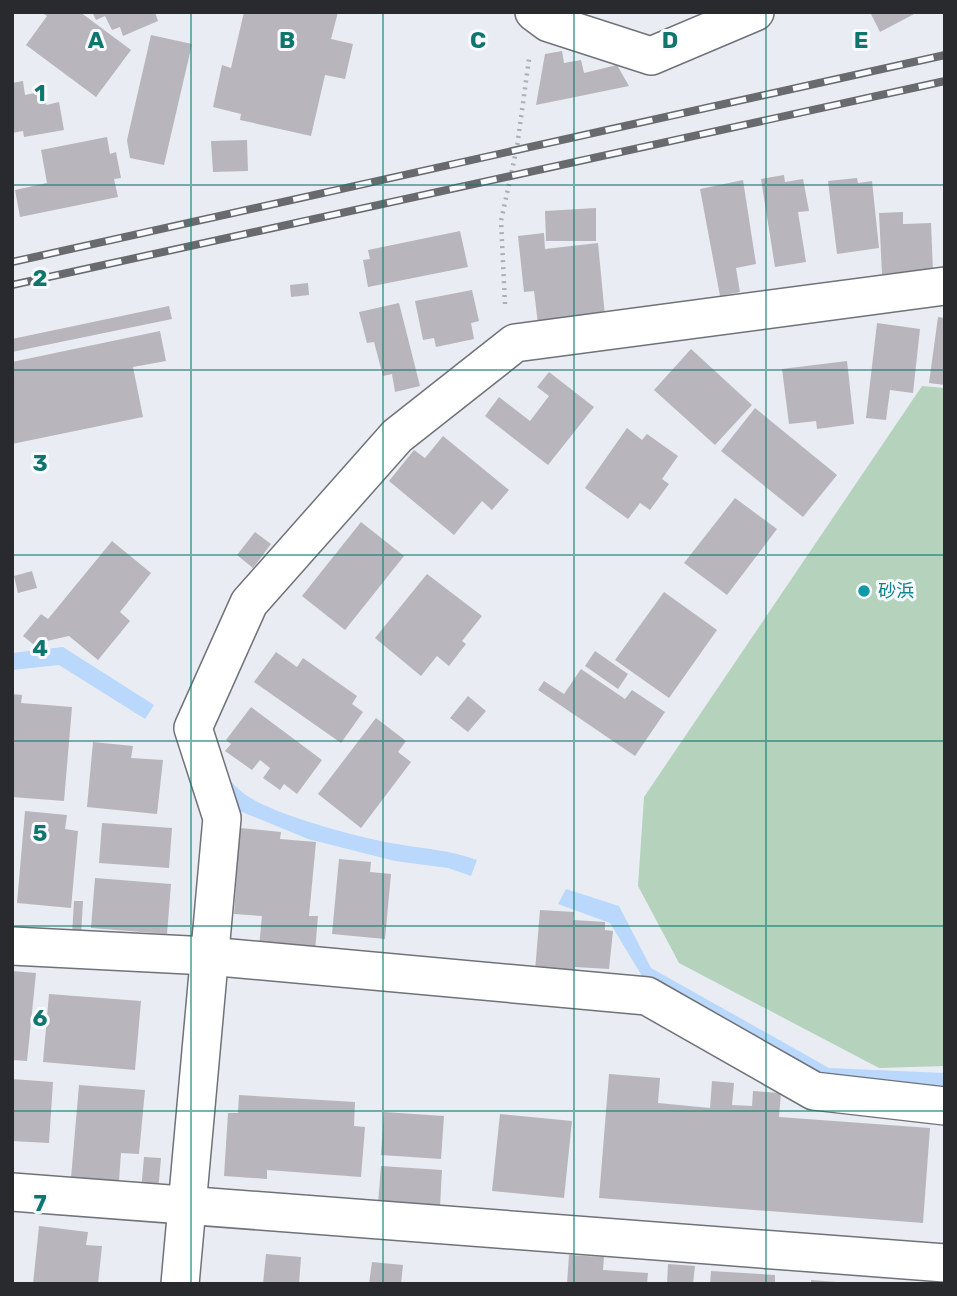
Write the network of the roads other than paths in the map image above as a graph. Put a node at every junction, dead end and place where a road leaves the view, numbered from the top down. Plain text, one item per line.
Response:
1 (755, 12) edge
2 (542, 18) edge
3 (945, 286) edge
4 (12, 946) edge
5 (208, 956) junction
6 (945, 1106) edge
7 (12, 1192) edge
8 (187, 1204) junction
9 (945, 1263) edge
10 (180, 1284) edge

1 - 2 street
3 - 5 street
4 - 5 street
5 - 6 street
5 - 8 street
7 - 8 street
8 - 9 street
8 - 10 street

